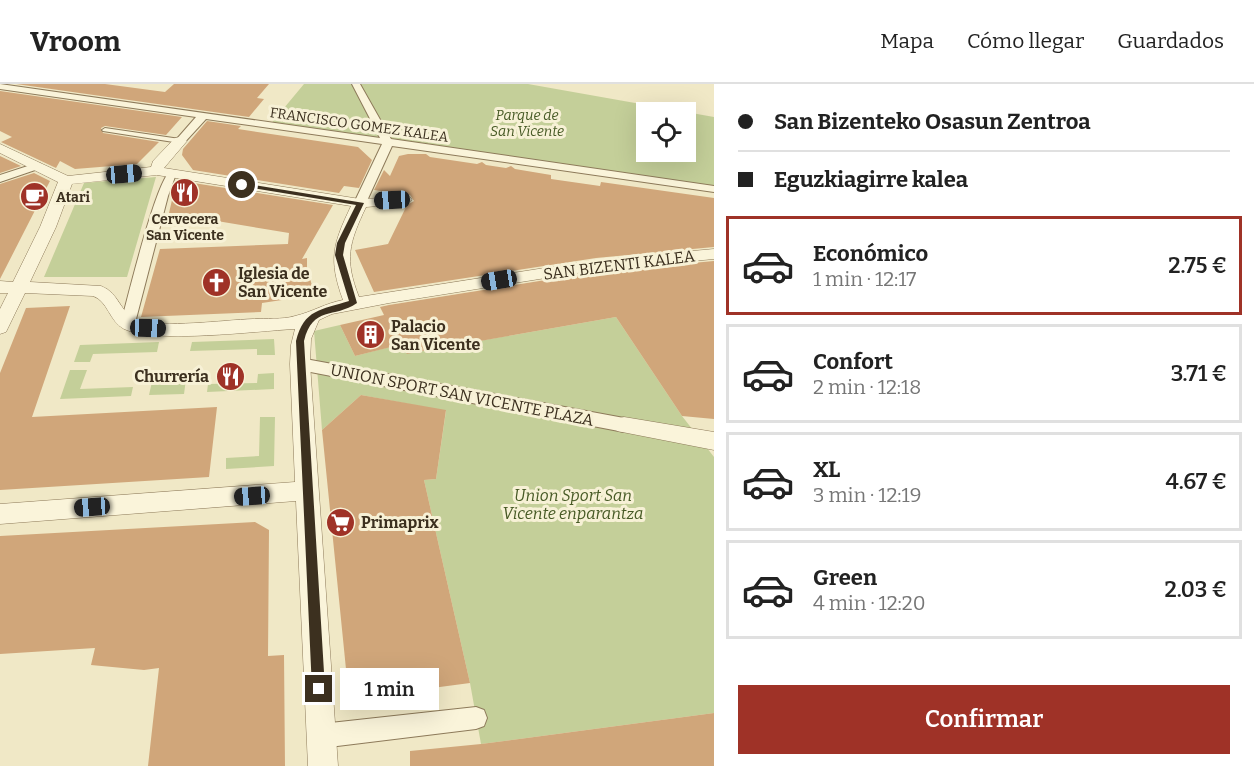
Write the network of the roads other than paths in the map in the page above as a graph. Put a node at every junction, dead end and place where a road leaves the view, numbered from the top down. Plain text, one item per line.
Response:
1 (356, 84) edge
2 (0, 87) edge
3 (203, 116) junction
4 (105, 130) dead end
5 (180, 141) junction
6 (388, 143) junction
7 (0, 148) edge
8 (37, 166) junction
9 (164, 173) junction
10 (0, 179) edge
11 (66, 180) junction
12 (714, 189) edge
13 (405, 200) dead end
14 (360, 203) junction
15 (714, 254) edge
16 (0, 287) edge
17 (19, 287) junction
18 (353, 303) junction
19 (312, 316) junction
20 (128, 323) junction
21 (0, 328) edge
22 (300, 364) junction
23 (624, 425) joint
24 (714, 441) edge
25 (308, 490) junction
26 (0, 514) edge
27 (476, 718) dead end
28 (321, 736) junction
29 (323, 766) edge

1 - 6 street
2 - 3 street, FRANCISCO GOMEZ KALEA
3 - 5 street
3 - 6 street, FRANCISCO GOMEZ KALEA
4 - 5 lane
5 - 9 street
6 - 12 street, FRANCISCO GOMEZ KALEA
6 - 14 street
7 - 8 street
8 - 10 street
8 - 11 street
9 - 11 street
9 - 14 street
9 - 20 street
11 - 17 street
13 - 14 street
14 - 18 street
15 - 18 street, SAN BIZENTI KALEA
16 - 17 street
17 - 20 street
17 - 21 street
18 - 19 street, SAN BIZENTI KALEA
19 - 20 street, SAN BIZENTI KALEA
19 - 22 street
22 - 23 street, UNION SPORT SAN VICENTE PLAZA
22 - 25 street
23 - 24 street
25 - 26 street
25 - 28 street
27 - 28 street
28 - 29 street

